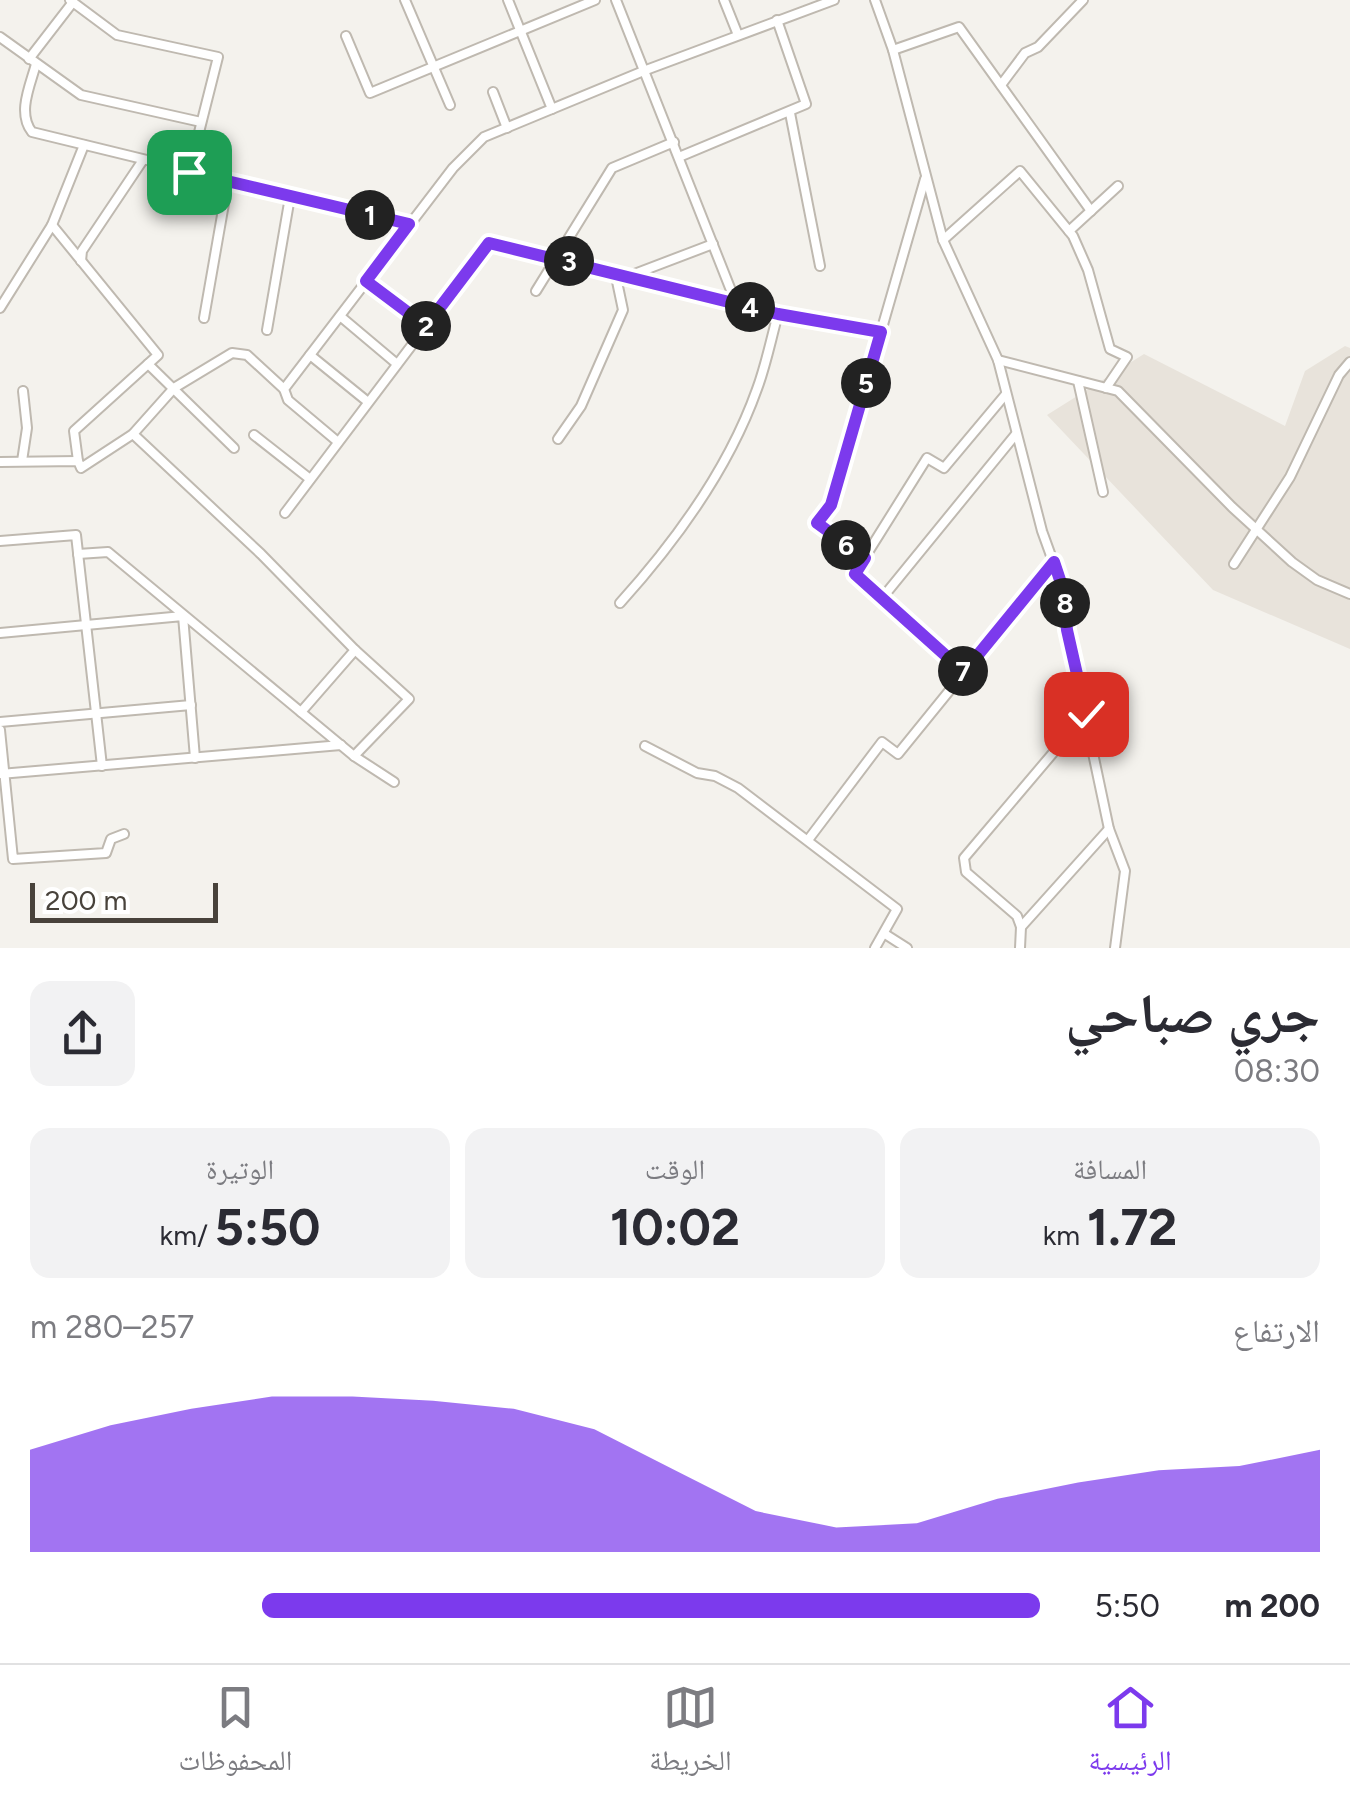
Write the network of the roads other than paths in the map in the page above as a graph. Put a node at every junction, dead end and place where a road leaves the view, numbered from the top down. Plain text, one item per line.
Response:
1 (405, 0) edge
2 (508, 0) edge
3 (595, 0) edge
4 (616, 0) edge
5 (724, 0) edge
6 (834, 0) edge
7 (875, 0) edge
8 (1082, 0) edge
9 (72, 1) edge
10 (778, 20) junction
11 (520, 30) junction
12 (738, 35) junction
13 (0, 36) edge
14 (346, 36) dead end
15 (893, 50) junction
16 (33, 62) junction
17 (433, 66) junction
18 (646, 70) junction
19 (1001, 86) junction
20 (492, 92) dead end
21 (450, 105) dead end
22 (552, 109) junction
23 (790, 113) junction
24 (202, 122) junction
25 (506, 128) junction
26 (674, 142) junction
27 (84, 145) junction
28 (679, 156) junction
29 (143, 160) junction
30 (189, 172) junction
31 (926, 175) junction
32 (228, 181) junction
33 (1118, 186) dead end
34 (290, 196) junction
35 (1091, 210) junction
36 (409, 224) junction
37 (52, 225) junction
38 (1069, 231) junction
39 (943, 240) junction
40 (713, 244) junction
41 (556, 258) junction
42 (81, 261) junction
43 (820, 266) dead end
44 (615, 272) junction
45 (629, 276) junction
46 (366, 281) junction
47 (536, 290) dead end
48 (736, 303) junction
49 (0, 308) edge
50 (778, 314) junction
51 (340, 316) junction
52 (204, 318) dead end
53 (426, 326) junction
54 (266, 330) dead end
55 (881, 332) junction
56 (310, 356) junction
57 (998, 360) junction
58 (1350, 362) edge
59 (148, 364) junction
60 (397, 364) junction
61 (1078, 380) junction
62 (174, 388) junction
63 (1106, 388) junction
64 (284, 389) junction
65 (23, 391) dead end
66 (1006, 394) junction
67 (368, 402) junction
68 (134, 434) junction
69 (1016, 434) junction
70 (254, 435) dead end
71 (558, 439) dead end
72 (338, 442) junction
73 (234, 448) dead end
74 (78, 460) junction
75 (0, 462) edge
76 (22, 462) junction
77 (310, 480) junction
78 (1103, 492) dead end
79 (285, 513) dead end
80 (1254, 528) junction
81 (0, 542) edge
82 (78, 554) junction
83 (865, 558) junction
84 (1054, 562) junction
85 (1234, 564) dead end
86 (1350, 594) edge
87 (883, 597) junction
88 (620, 603) dead end
89 (183, 616) junction
90 (86, 625) junction
91 (0, 634) edge
92 (356, 650) junction
93 (964, 672) junction
94 (191, 705) junction
95 (301, 712) junction
96 (96, 713) junction
97 (1086, 714) junction
98 (0, 722) edge
99 (0, 730) edge
100 (342, 745) junction
101 (645, 746) dead end
102 (354, 756) junction
103 (196, 758) junction
104 (102, 766) junction
105 (2, 774) edge
106 (394, 782) dead end
107 (1110, 829) junction
108 (124, 834) dead end
109 (808, 840) junction
110 (1021, 927) junction
111 (884, 934) junction
112 (875, 948) edge
113 (907, 948) edge
114 (1020, 948) edge
115 (1115, 948) edge

1 - 17 street
2 - 11 street
3 - 11 street
4 - 18 street
5 - 12 street
6 - 10 street
7 - 15 street
8 - 19 street
9 - 16 street
9 - 24 street
10 - 12 street
10 - 23 street
11 - 17 street
11 - 22 street
12 - 18 street
13 - 16 street
14 - 17 street
15 - 19 street
15 - 31 street
16 - 24 street
16 - 27 street
17 - 21 street
18 - 22 street
18 - 26 street
19 - 35 street
20 - 25 street
22 - 25 street
23 - 28 street
23 - 43 street
24 - 30 street
25 - 36 street
26 - 28 street
26 - 41 street
27 - 29 street
27 - 37 street
28 - 40 street
29 - 30 street
29 - 42 street
30 - 32 street
31 - 39 street
31 - 55 street
32 - 34 street
32 - 52 street
33 - 35 street
34 - 36 street
34 - 54 street
35 - 38 street
36 - 46 street
37 - 42 street
37 - 49 street
38 - 39 street
38 - 63 street
39 - 57 street
40 - 45 street
40 - 48 street
41 - 44 street
41 - 47 street
41 - 53 street
42 - 59 street
44 - 45 street
44 - 71 street
45 - 48 street
46 - 51 street
46 - 53 street
48 - 50 street
50 - 55 street
50 - 88 street
51 - 56 street
51 - 60 street
53 - 60 street
55 - 83 street
56 - 64 street
56 - 67 street
57 - 61 street
57 - 66 street
58 - 80 street
59 - 62 street
59 - 74 street
60 - 67 street
61 - 63 street
61 - 78 street
62 - 64 street
62 - 68 street
62 - 73 street
63 - 80 street
64 - 72 street
65 - 76 street
66 - 69 street
66 - 83 street
67 - 72 street
68 - 74 street
68 - 92 street
69 - 84 street
69 - 87 street
70 - 77 street
72 - 77 street
74 - 76 street
75 - 76 street
77 - 79 street
80 - 85 street
80 - 86 street
81 - 82 street
82 - 89 street
82 - 90 street
83 - 87 street
84 - 93 street
84 - 97 street
87 - 93 street
89 - 90 street
89 - 94 street
89 - 95 street
90 - 91 street
90 - 96 street
92 - 95 street
92 - 102 street
93 - 109 street
94 - 96 street
94 - 103 street
95 - 100 street
96 - 98 street
96 - 104 street
97 - 107 street
97 - 110 street
99 - 105 street
100 - 102 street
100 - 103 street
101 - 109 street
102 - 106 street
103 - 104 street
104 - 105 street
105 - 108 street
107 - 110 street
107 - 115 street
109 - 111 street
110 - 114 street
111 - 112 street
111 - 113 street

